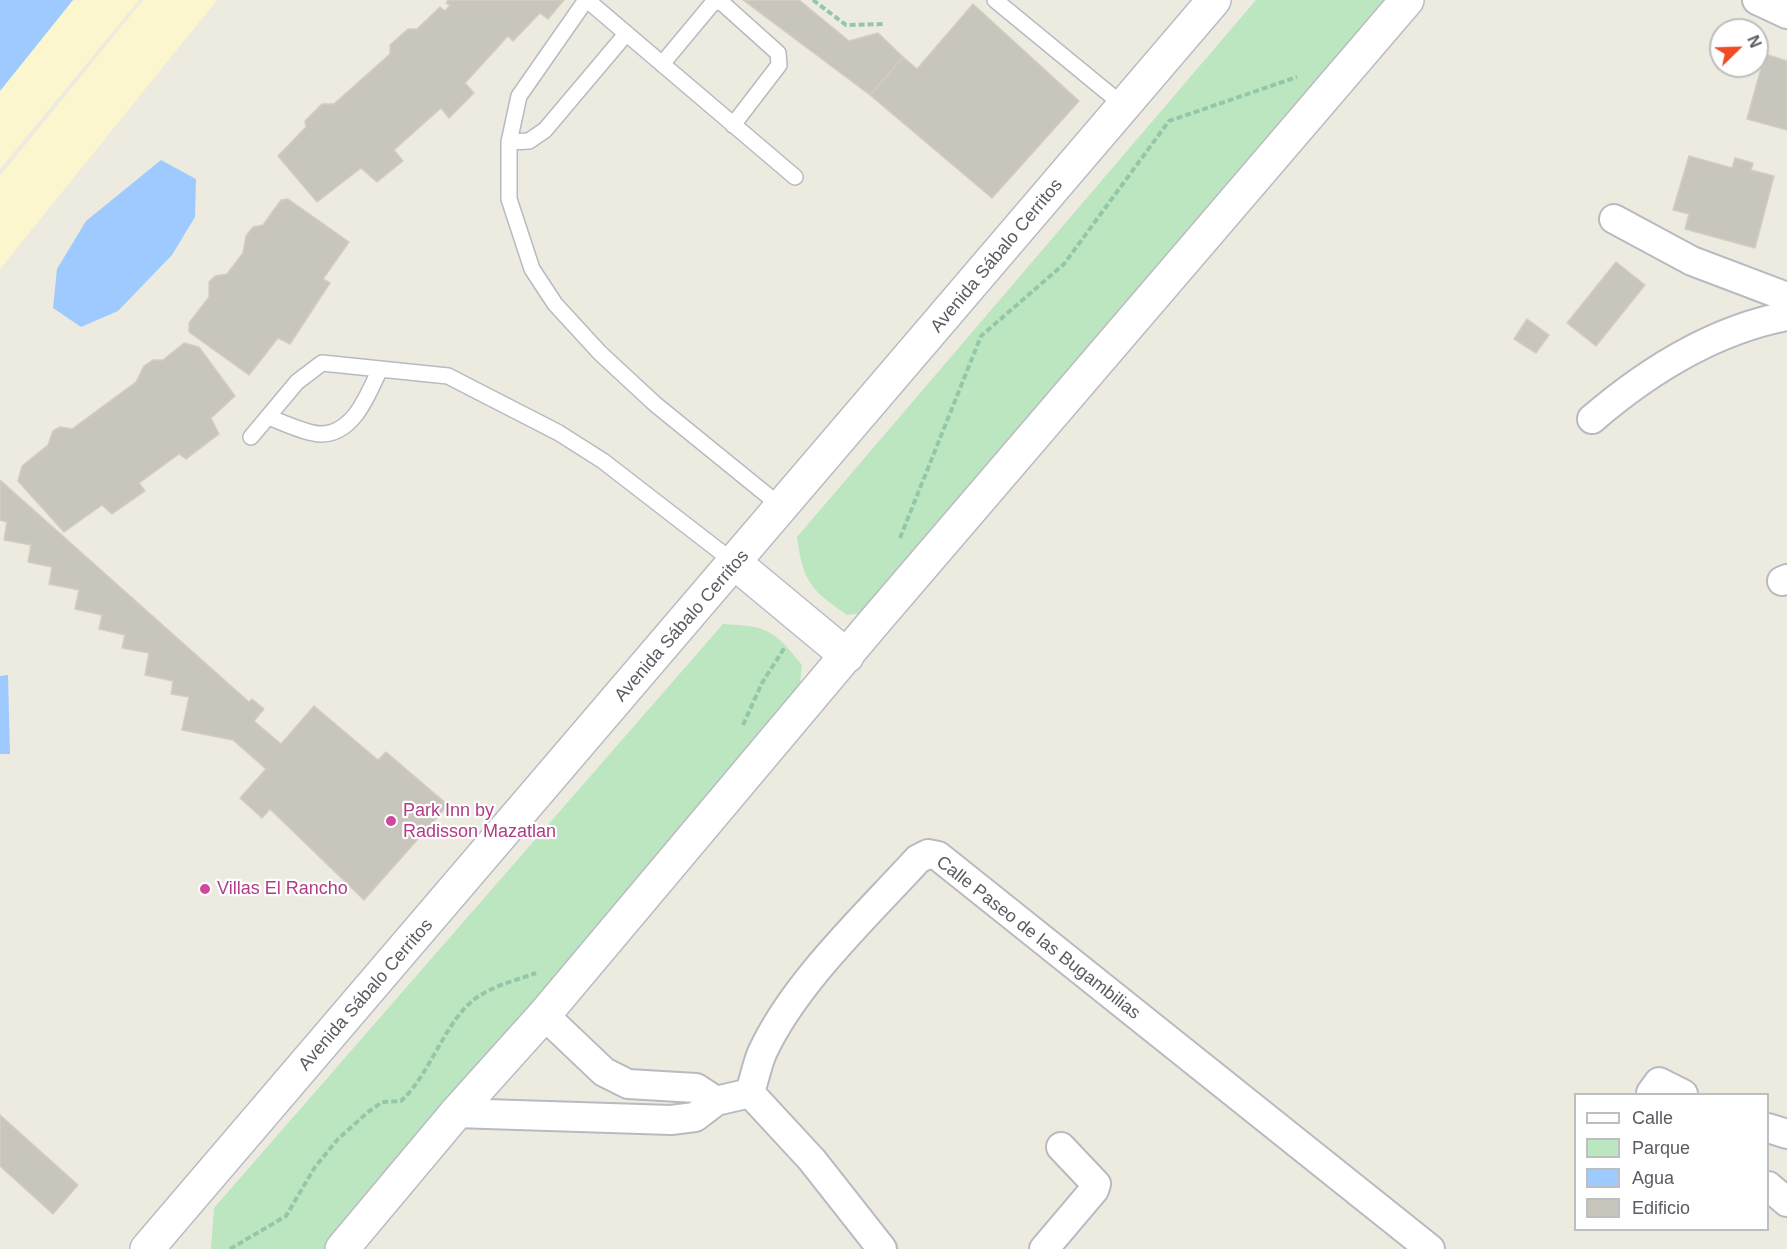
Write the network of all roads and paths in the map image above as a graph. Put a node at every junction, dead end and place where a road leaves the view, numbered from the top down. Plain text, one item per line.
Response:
1 (586, 0) edge
2 (813, 0) edge
3 (995, 0) edge
4 (1214, 0) edge
5 (1407, 0) edge
6 (1757, 0) edge
7 (1787, 14) edge
8 (885, 24) dead end
9 (626, 34) junction
10 (662, 64) junction
11 (1124, 106) junction
12 (733, 125) junction
13 (509, 142) junction
14 (795, 177) dead end
15 (1614, 219) dead end
16 (1787, 297) edge
17 (1787, 316) edge
18 (380, 369) junction
19 (268, 417) junction
20 (1592, 419) dead end
21 (251, 437) dead end
22 (783, 508) junction
23 (735, 563) junction
24 (847, 657) junction
25 (544, 1015) junction
26 (628, 1084) junction
27 (750, 1093) junction
28 (1651, 1093) edge
29 (1679, 1093) edge
30 (716, 1101) junction
31 (456, 1113) junction
32 (619, 1120) junction
33 (1769, 1129) edge
34 (1787, 1134) edge
35 (1061, 1147) dead end
36 (1769, 1188) edge
37 (1787, 1202) edge
38 (147, 1249) edge
39 (342, 1249) edge
40 (882, 1249) edge
41 (1044, 1249) edge
42 (1430, 1249) edge

1 - 9 lane
1 - 13 lane
2 - 8 path
3 - 11 lane
4 - 11 main road, Avenida Sábalo Cerritos
5 - 24 main road
6 - 7 street
9 - 10 lane
9 - 13 lane
10 - 12 lane
10 - 12 lane
11 - 22 main road, Avenida Sábalo Cerritos
12 - 14 lane
13 - 22 lane
15 - 16 street
17 - 20 street
18 - 19 lane
18 - 19 lane
18 - 23 lane
19 - 21 lane
22 - 23 main road, Avenida Sábalo Cerritos
23 - 24 main road
23 - 38 main road, Avenida Sábalo Cerritos
24 - 25 main road
25 - 26 street
25 - 31 main road
26 - 30 street
26 - 32 street
27 - 30 street
27 - 40 street
27 - 42 street, Calle Paseo de las Bugambilias
28 - 29 street
30 - 32 street
31 - 32 street
31 - 39 main road
33 - 34 street
35 - 41 street
36 - 37 street

